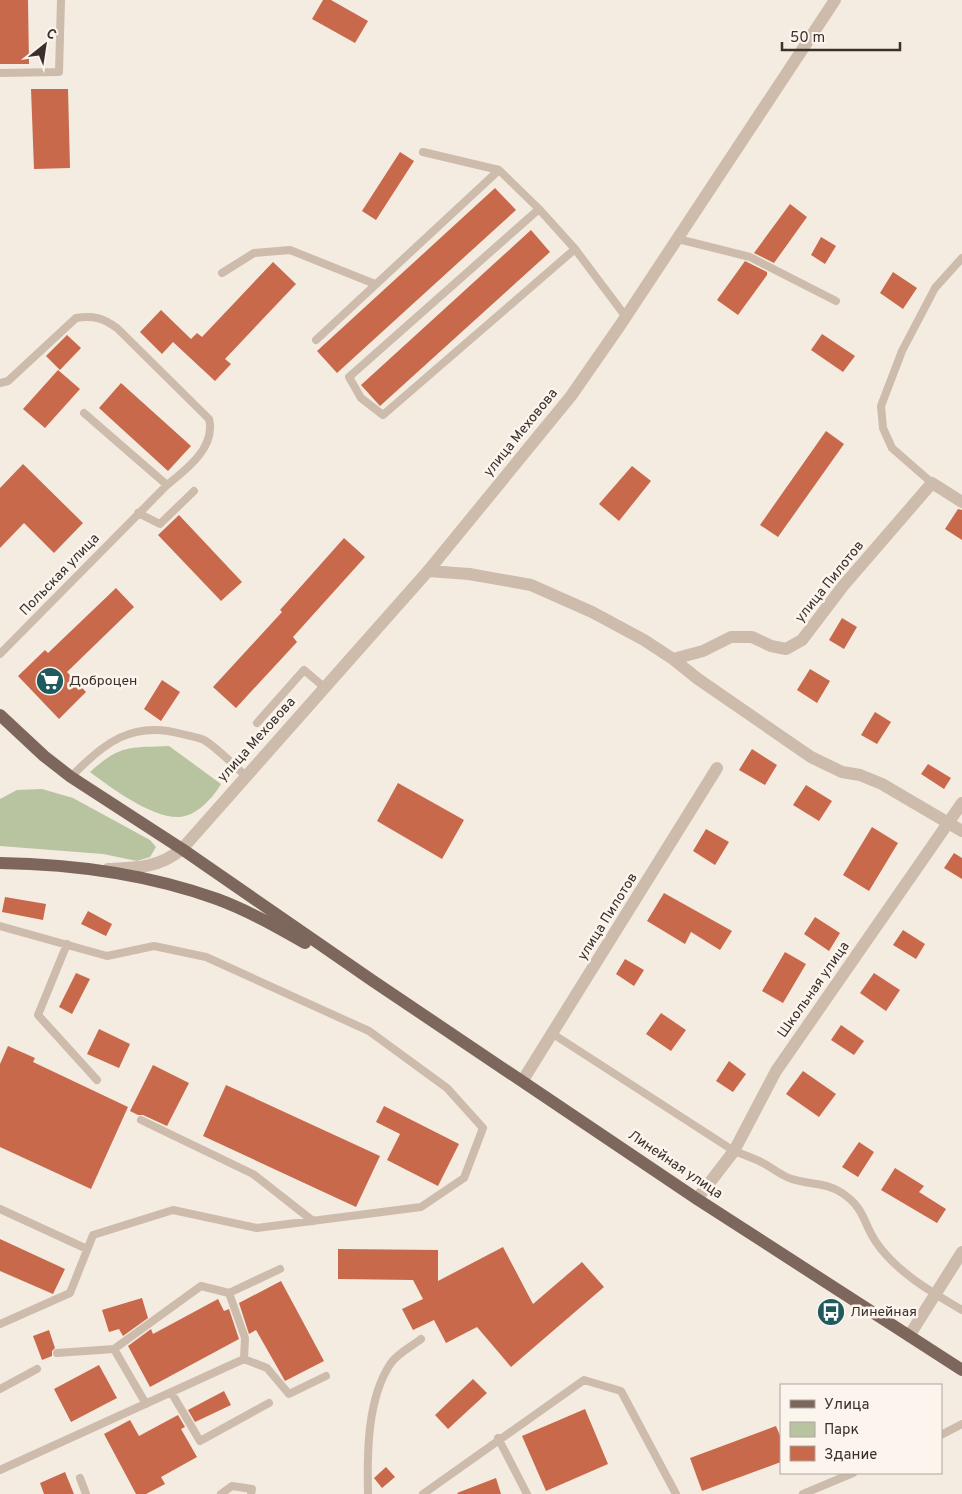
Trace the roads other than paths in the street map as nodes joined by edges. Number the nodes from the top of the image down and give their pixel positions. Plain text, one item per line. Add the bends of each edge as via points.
1 (60, 0) edge
2 (835, 0) edge
3 (0, 73) edge
4 (423, 152) dead end
5 (499, 170) junction
6 (539, 208) junction
7 (678, 239) junction
8 (574, 249) junction
9 (962, 258) edge
10 (222, 273) dead end
11 (375, 284) junction
12 (836, 301) dead end
13 (626, 317) junction
14 (316, 340) dead end
15 (0, 383) edge
16 (84, 412) dead end
17 (932, 483) junction
18 (167, 485) junction
19 (194, 491) dead end
20 (962, 502) edge
21 (138, 513) junction
22 (428, 571) junction
23 (0, 654) edge
24 (673, 659) junction
25 (324, 687) junction
26 (0, 714) edge
27 (257, 723) dead end
28 (717, 768) dead end
29 (246, 776) junction
30 (71, 777) junction
31 (962, 803) edge
32 (949, 823) junction
33 (962, 831) edge
34 (182, 849) junction
35 (0, 863) edge
36 (90, 869) junction
37 (0, 926) edge
38 (67, 944) junction
39 (372, 981) junction
40 (553, 1034) junction
41 (97, 1080) dead end
42 (523, 1080) junction
43 (141, 1120) dead end
44 (734, 1151) junction
45 (697, 1199) junction
46 (0, 1209) edge
47 (313, 1221) junction
48 (87, 1249) junction
49 (962, 1252) edge
50 (280, 1269) dead end
51 (229, 1293) junction
52 (935, 1294) junction
53 (962, 1310) edge
54 (0, 1324) edge
55 (909, 1336) junction
56 (421, 1339) dead end
57 (114, 1349) junction
58 (57, 1353) dead end
59 (244, 1359) junction
60 (37, 1369) dead end
61 (962, 1370) edge
62 (326, 1376) dead end
63 (0, 1389) edge
64 (171, 1392) junction
65 (269, 1403) dead end
66 (146, 1404) junction
67 (962, 1424) edge
68 (942, 1434) edge
69 (498, 1438) junction
70 (0, 1470) edge
71 (851, 1474) edge
72 (80, 1478) dead end
73 (86, 1494) edge
74 (221, 1494) edge
75 (252, 1494) edge
76 (368, 1494) edge
77 (422, 1494) edge
78 (527, 1494) edge
79 (676, 1494) edge
80 (803, 1494) edge

1 - 3 lane via 59,72
2 - 7 street, улица Меховова
4 - 5 lane
5 - 6 lane
5 - 11 lane
6 - 8 lane
6 - 8 lane via 349,377 361,398 383,415
7 - 12 lane via 750,257
7 - 13 street, улица Меховова
8 - 13 lane
9 - 17 lane via 935,288 902,351 881,406 883,428 892,448
10 - 11 lane via 254,252 290,250
11 - 14 lane
13 - 22 street, улица Меховова via 571,396
15 - 18 lane, Польская улица via 8,381 76,318 103,319 117,328 209,419 210,434 200,454
16 - 18 lane
17 - 20 street
17 - 24 street, улица Пилотов via 843,586 802,640 786,649 752,637 731,637 702,651
18 - 21 lane, Польская улица
19 - 21 lane via 160,524
21 - 23 lane, Польская улица
22 - 24 street via 469,574 531,585 592,612
22 - 25 street, улица Меховова
24 - 32 street via 698,680 811,757 842,772 882,784
25 - 27 lane via 304,670
25 - 29 street, улица Меховова
26 - 30 main road
28 - 40 street, улица Пилотов
29 - 30 lane via 204,740 172,731 137,730 112,740 90,756
29 - 34 street, улица Меховова
30 - 34 main road
31 - 32 street, Школьная улица
32 - 33 street
32 - 44 street, Школьная улица via 776,1071
34 - 36 street, улица Меховова via 156,865
34 - 39 main road
35 - 36 main road
36 - 39 main road via 159,881 218,900 273,925
37 - 38 lane
38 - 41 lane via 38,1015
38 - 47 lane via 107,956 154,946 215,962 369,1031 447,1088 483,1128 464,1178 422,1207
39 - 42 main road, Линейная улица
40 - 42 street, улица Пилотов
40 - 44 lane
42 - 45 main road, Линейная улица
43 - 47 lane via 253,1174
44 - 45 street, Школьная улица
44 - 52 lane via 760,1161 786,1178 825,1185 842,1193 865,1217 875,1242 890,1260
45 - 55 main road, Линейная улица
46 - 48 lane
47 - 48 lane via 257,1228 173,1210 93,1235
48 - 54 lane via 70,1294
49 - 52 street
50 - 51 lane
51 - 57 lane via 201,1286
51 - 59 lane via 246,1338
52 - 53 lane
52 - 55 street
55 - 61 main road, Линейная улица
56 - 76 lane via 391,1362 376,1393 367,1452
57 - 58 lane
57 - 66 lane
59 - 62 lane via 267,1368 288,1394
59 - 64 lane
60 - 63 lane
64 - 65 lane via 200,1442
64 - 66 lane
66 - 70 lane
67 - 68 lane
69 - 77 lane
69 - 78 lane
69 - 79 lane via 584,1380 621,1391
71 - 80 lane
72 - 73 lane
74 - 75 lane via 232,1486 252,1489

